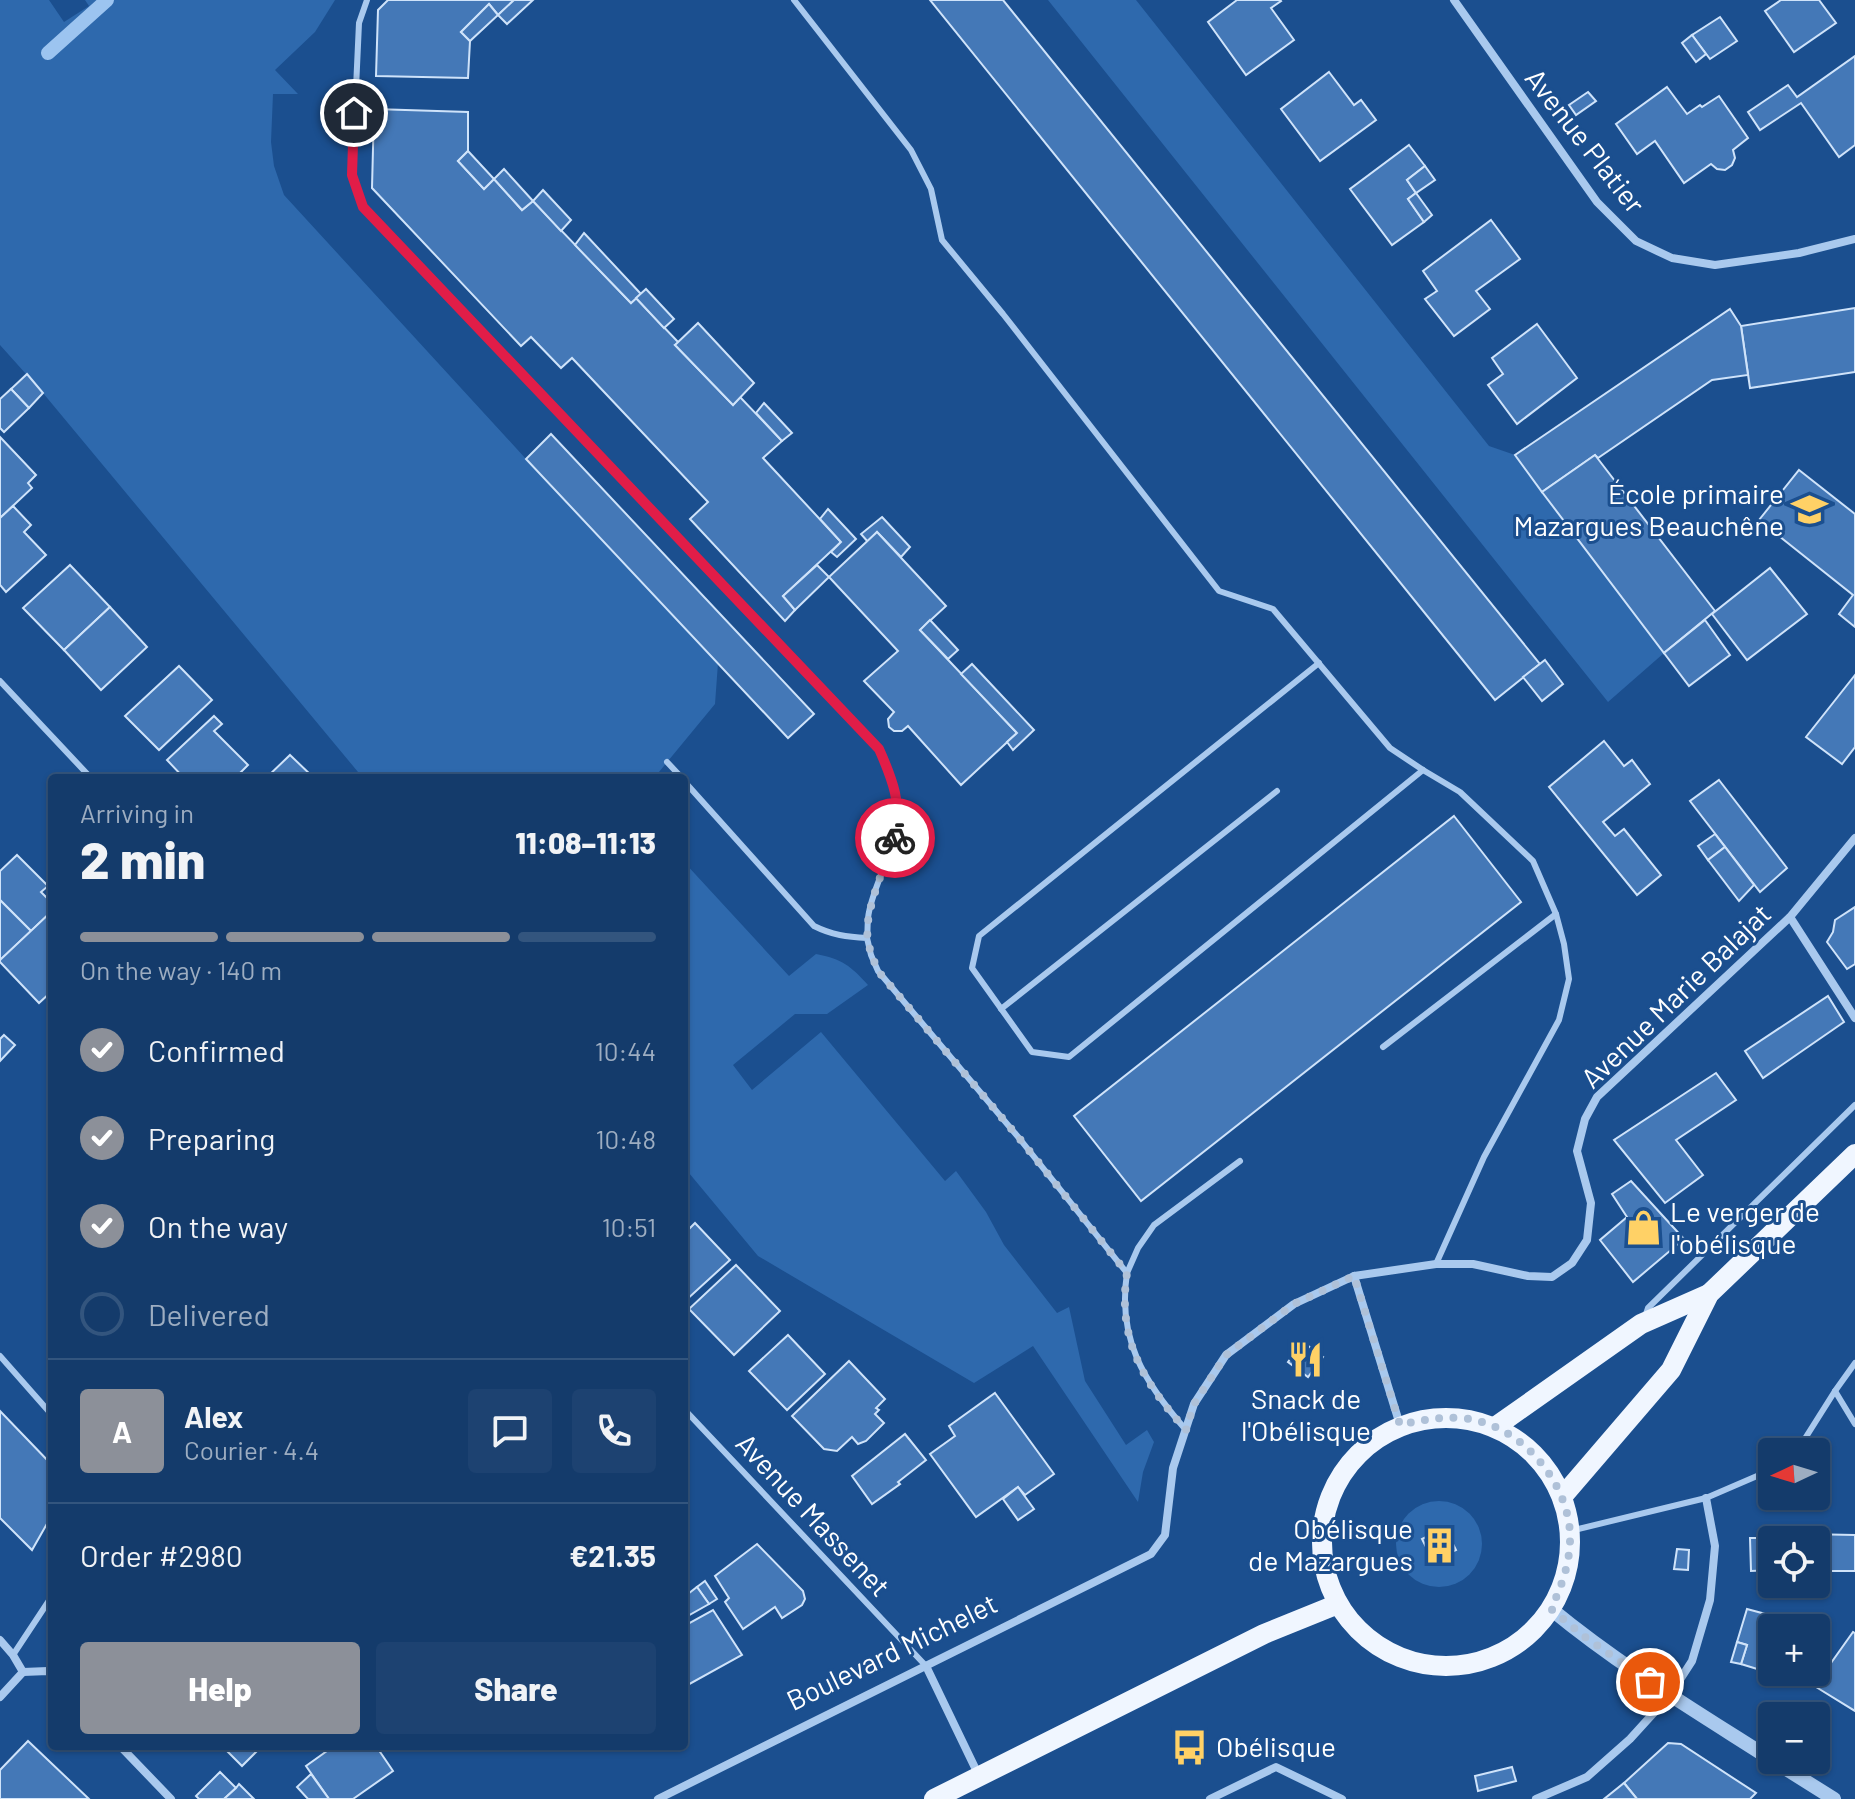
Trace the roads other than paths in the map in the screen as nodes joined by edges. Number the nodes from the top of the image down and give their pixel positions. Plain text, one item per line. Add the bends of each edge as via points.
1 (367, 0) edge
2 (794, 0) edge
3 (1454, 0) edge
4 (1855, 239) edge
5 (1319, 663) junction
6 (0, 681) edge
7 (667, 762) dead end
8 (1423, 770) junction
9 (87, 774) edge
10 (678, 774) edge
11 (688, 785) edge
12 (1277, 791) dead end
13 (1855, 838) edge
14 (1556, 914) junction
15 (1790, 917) junction
16 (867, 938) junction
17 (1001, 1009) junction
18 (1855, 1018) edge
19 (1383, 1047) dead end
20 (1855, 1105) edge
21 (1854, 1156) edge
22 (1240, 1161) dead end
23 (1436, 1264) junction
24 (1127, 1273) junction
25 (1354, 1276) junction
26 (1709, 1294) junction
27 (1641, 1324) junction
28 (0, 1356) edge
29 (1855, 1363) edge
30 (1835, 1391) junction
31 (48, 1410) edge
32 (688, 1413) edge
33 (1855, 1424) edge
34 (1400, 1425) junction
35 (1495, 1427) junction
36 (1186, 1430) junction
37 (1805, 1438) edge
38 (1758, 1476) edge
39 (1562, 1497) junction
40 (1706, 1498) junction
41 (1570, 1531) junction
42 (1151, 1554) joint
43 (48, 1602) edge
44 (1338, 1604) junction
45 (1551, 1609) junction
46 (0, 1640) edge
47 (13, 1655) junction
48 (926, 1666) junction
49 (48, 1671) edge
50 (23, 1672) junction
51 (1670, 1695) junction
52 (0, 1697) edge
53 (124, 1750) edge
54 (1758, 1751) edge
55 (1794, 1774) edge
56 (979, 1776) junction
57 (171, 1799) edge
58 (658, 1799) edge
59 (934, 1799) edge
60 (1210, 1799) edge
61 (1342, 1799) edge
62 (1536, 1799) edge
63 (1834, 1799) edge

1 - 16 lane via 359,23 352,175 363,207 879,749 897,795 898,814 869,912
2 - 5 lane via 911,150 931,189 942,240 1219,591 1273,609
3 - 4 street, Avenue Platier via 1597,202 1636,241 1672,258 1715,265
5 - 8 lane via 1390,748
5 - 17 lane via 979,936 972,968
6 - 9 lane
7 - 10 lane
8 - 14 lane via 1460,792 1533,861
8 - 17 lane via 1069,1057 1032,1052
11 - 16 lane via 814,926 830,934
12 - 17 lane
13 - 15 street, Avenue Marie Balajat
14 - 19 lane
14 - 23 lane via 1569,979 1559,1020 1484,1157
15 - 18 street
15 - 23 street, Avenue Marie Balajat via 1597,1097 1577,1151 1591,1203 1587,1240 1572,1263 1552,1277 1473,1264
16 - 24 lane via 878,971
20 - 27 lane via 1648,1308
21 - 26 main road
22 - 24 lane via 1154,1225
23 - 25 street, Avenue Marie Balajat
24 - 36 lane via 1124,1319 1130,1341 1155,1392
25 - 34 street
25 - 36 street, Avenue Marie Balajat via 1294,1304 1226,1355 1194,1404
26 - 27 main road
26 - 39 main road via 1671,1370
27 - 35 main road
28 - 31 lane
29 - 30 lane
30 - 33 lane
30 - 37 lane
32 - 48 lane, Avenue Massenet
34 - 35 main road via 1464,1418
34 - 44 main road via 1364,1448 1337,1481 1323,1521 1323,1564
35 - 39 main road via 1523,1444 1546,1468
36 - 42 street, Avenue Marie Balajat via 1173,1468 1165,1535
38 - 40 lane
39 - 41 main road
40 - 41 lane
40 - 51 street via 1715,1546 1710,1600 1692,1661
41 - 45 main road via 1563,1585
42 - 48 street, Boulevard Michelet
43 - 47 lane
44 - 45 main road via 1382,1649 1443,1667 1475,1664 1504,1652 1530,1634
44 - 56 main road via 1264,1634
45 - 51 street
46 - 47 street
47 - 50 street
48 - 56 street, Avenue Massenet
48 - 58 street, Boulevard Michelet
49 - 50 street
50 - 52 street
51 - 54 street
51 - 62 street via 1587,1777
53 - 57 street
55 - 63 street
56 - 59 main road
60 - 61 street via 1276,1767

